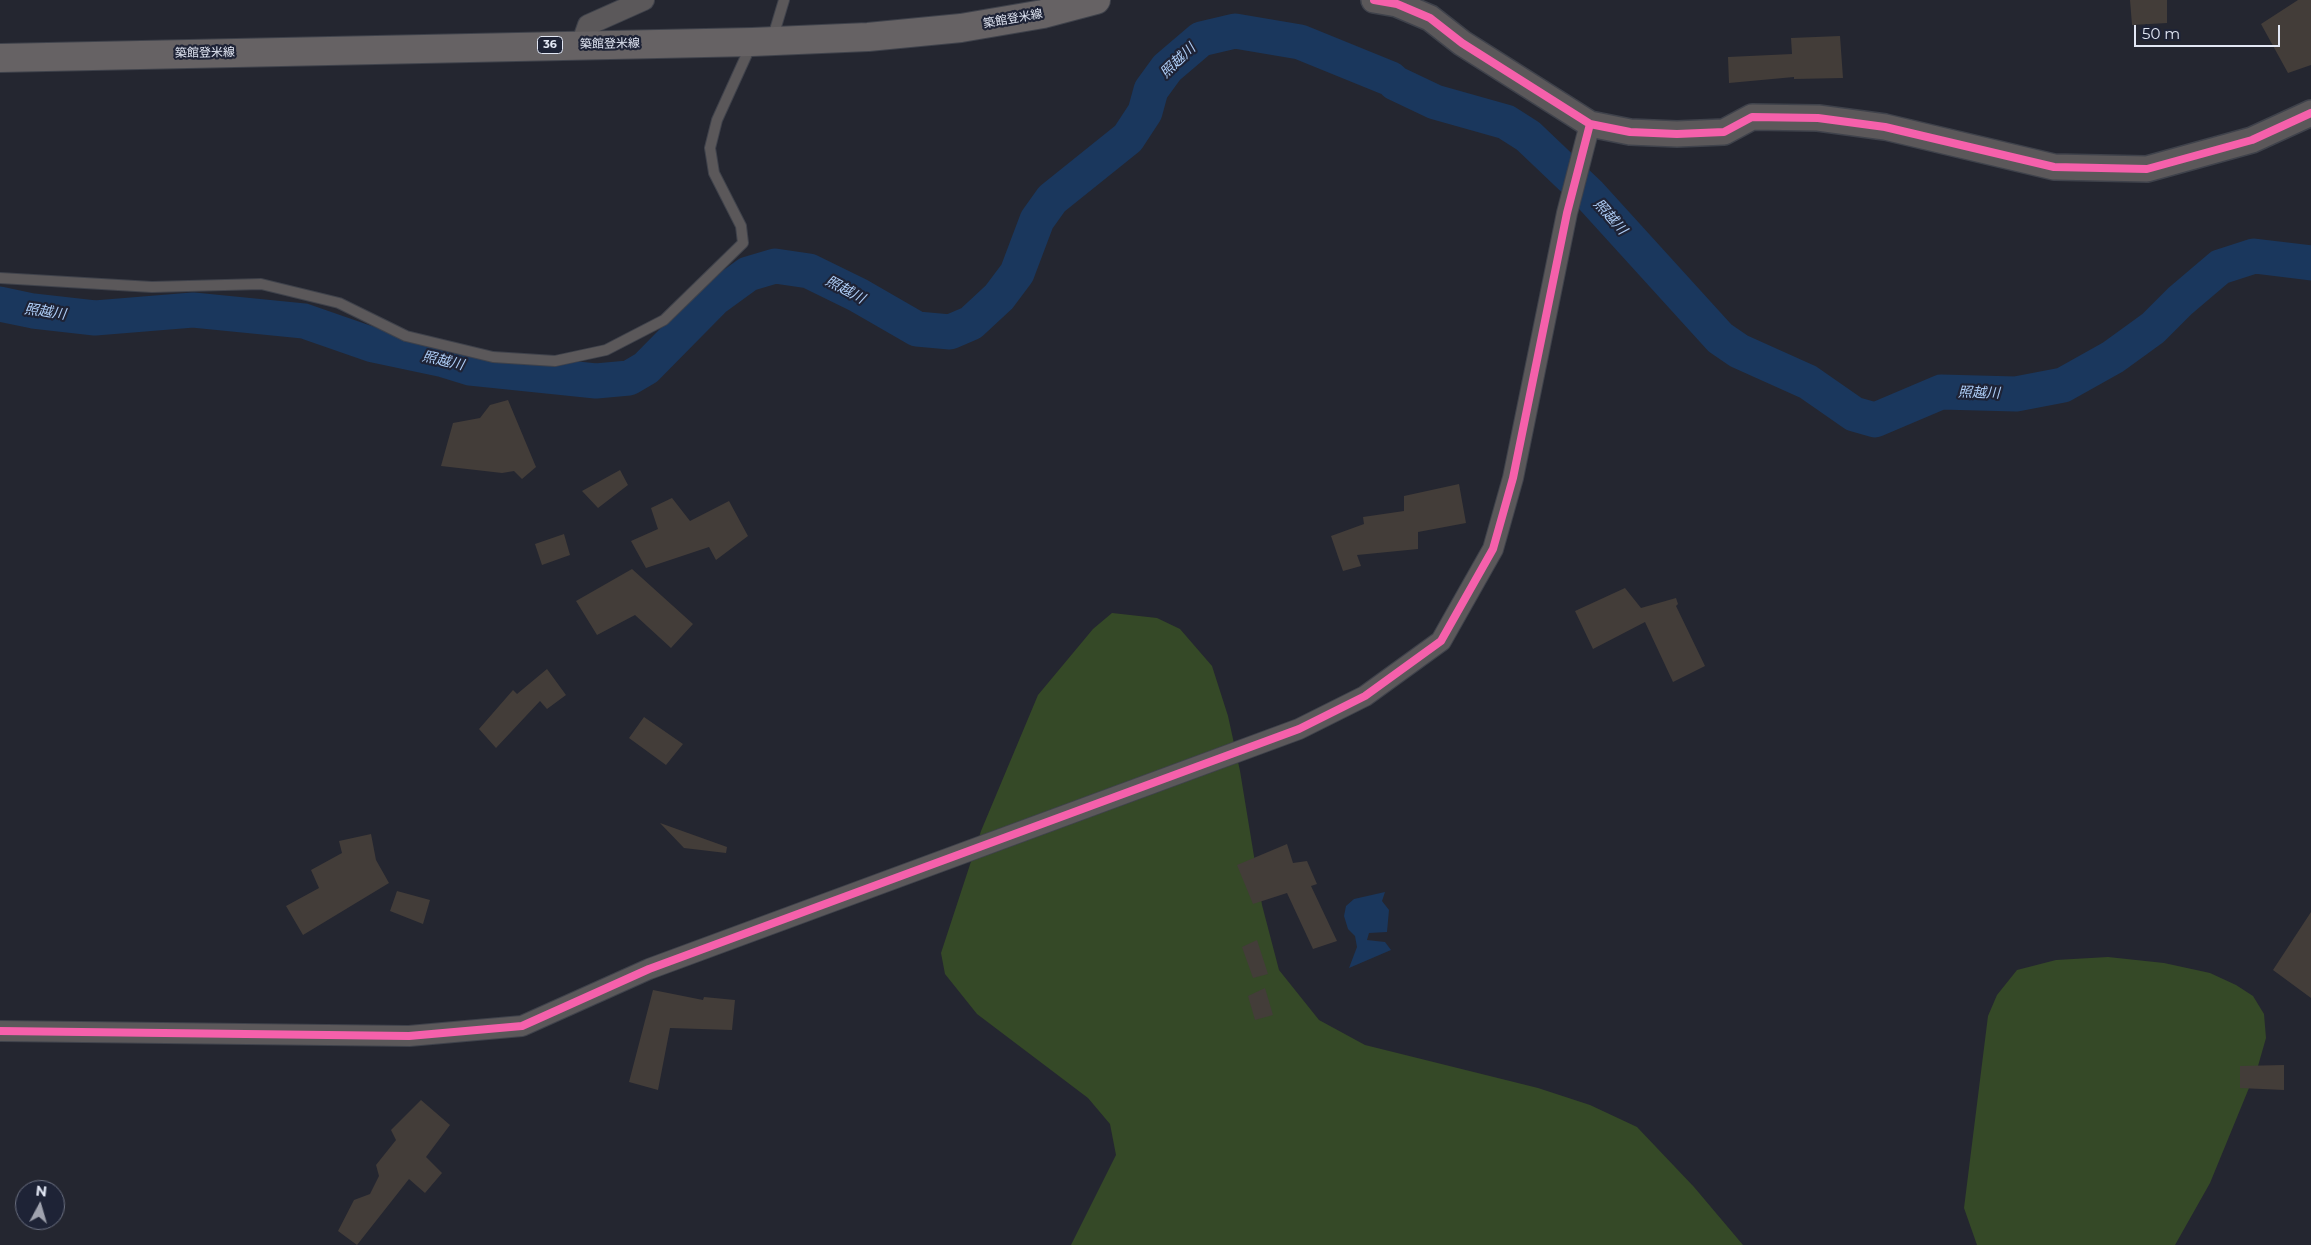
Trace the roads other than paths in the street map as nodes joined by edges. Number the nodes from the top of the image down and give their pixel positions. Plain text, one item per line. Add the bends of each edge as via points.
1 (644, 0) edge
2 (784, 0) edge
3 (1096, 0) edge
4 (1374, 0) edge
5 (762, 42) junction
6 (582, 45) junction
7 (0, 58) edge
8 (2311, 114) edge
9 (1590, 124) junction
10 (0, 278) edge
11 (0, 1031) edge

1 - 6 street via 588,25
2 - 5 lane
3 - 5 main road, 築館登米線 / 36 via 1043,14 960,28
4 - 9 street via 1397,4 1430,18
5 - 6 main road, 築館登米線 / 36
5 - 10 lane via 717,120 710,148 714,173 741,226 743,243 664,320 606,350 555,361 493,357 406,336 339,303 261,284 152,287
6 - 7 main road, 築館登米線 / 36
8 - 9 street via 2252,140 2147,169 2054,167 1885,128 1818,118 1752,117 1724,132 1677,134 1630,132
9 - 11 street via 1567,213 1513,478 1493,549 1441,641 1365,696 1299,729 649,969 522,1026 409,1036

